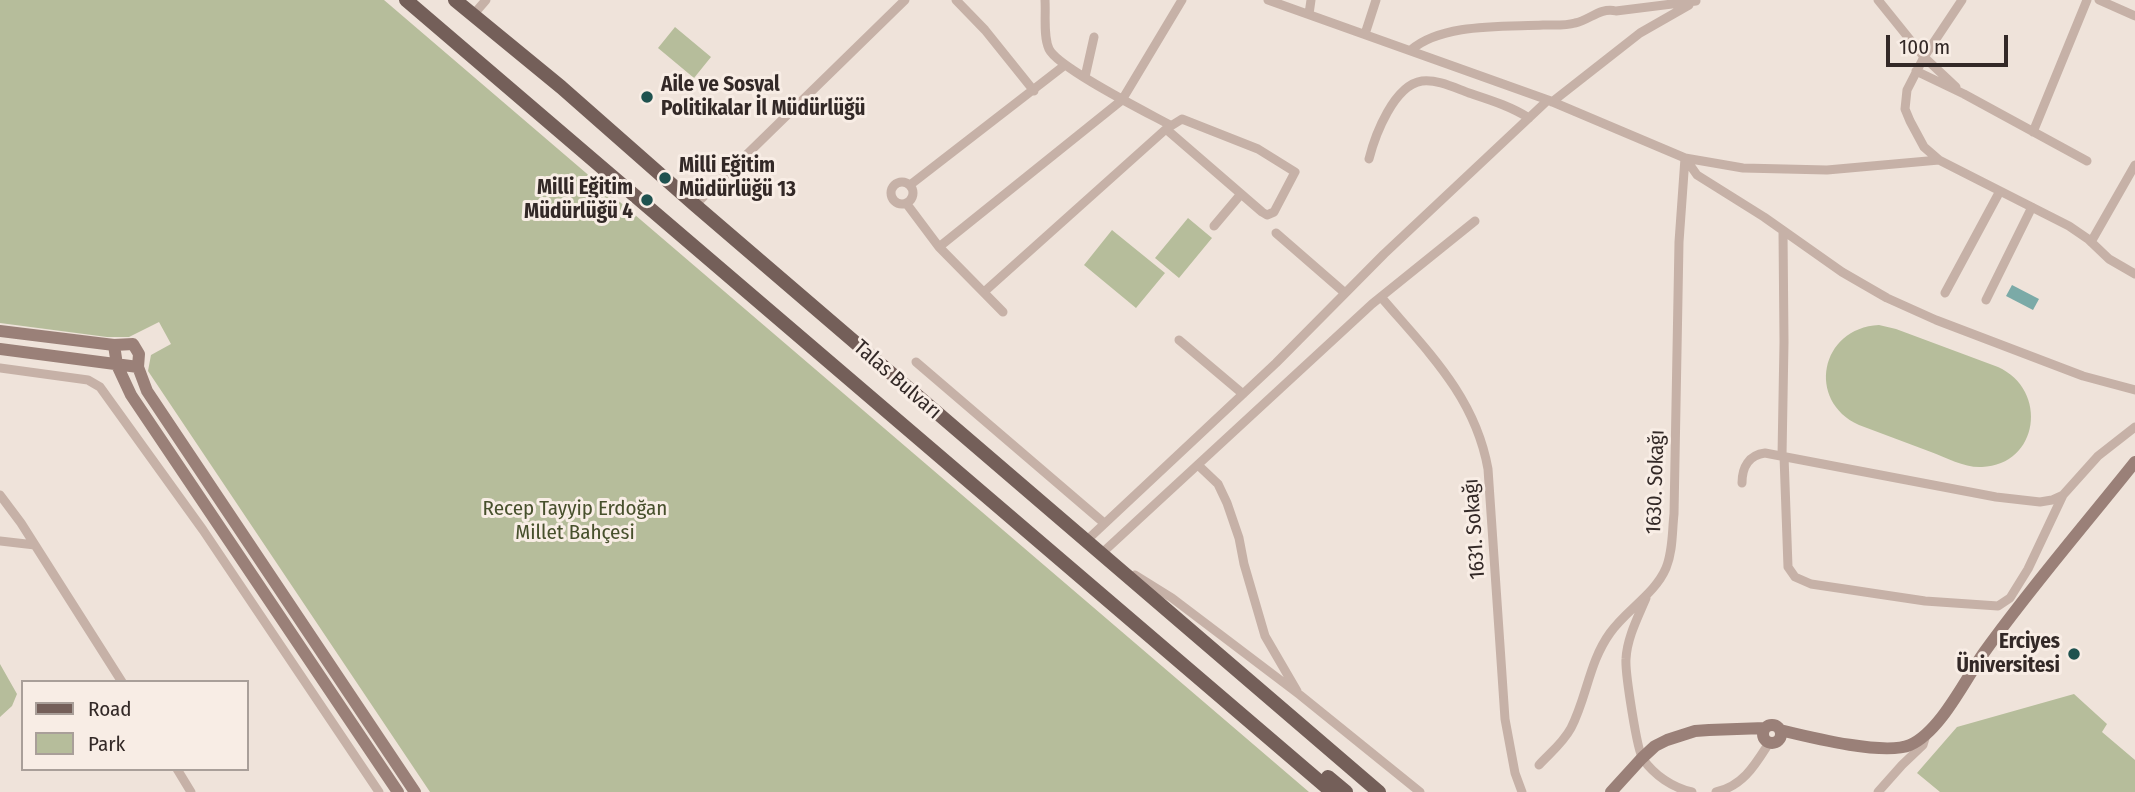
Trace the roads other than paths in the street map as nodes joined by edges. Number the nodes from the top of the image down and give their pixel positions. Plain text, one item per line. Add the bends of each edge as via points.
1 (406, 0) edge
2 (420, 0) edge
3 (455, 0) edge
4 (486, 0) edge
5 (905, 0) edge
6 (956, 0) edge
7 (1045, 0) edge
8 (1182, 0) edge
9 (1268, 0) edge
10 (1311, 0) edge
11 (1376, 0) edge
12 (1878, 0) edge
13 (1962, 0) edge
14 (2087, 0) edge
15 (2099, 0) edge
16 (1698, 1) edge
17 (1308, 14) junction
18 (473, 15) junction
19 (2135, 16) edge
20 (1365, 34) junction
21 (1094, 37) dead end
22 (1411, 50) junction
23 (1924, 57) junction
24 (1065, 65) junction
25 (1916, 71) junction
26 (1085, 77) junction
27 (1034, 90) junction
28 (1964, 94) junction
29 (1122, 100) junction
30 (1550, 101) junction
31 (1529, 118) junction
32 (1168, 127) junction
33 (2034, 132) junction
34 (1685, 158) junction
35 (1369, 159) dead end
36 (1939, 160) junction
37 (2087, 160) dead end
38 (2135, 165) edge
39 (910, 186) junction
40 (2000, 191) junction
41 (1241, 194) junction
42 (906, 203) junction
43 (695, 205) junction
44 (2032, 207) junction
45 (1475, 221) dead end
46 (1214, 226) dead end
47 (1783, 231) junction
48 (1276, 233) dead end
49 (2091, 242) junction
50 (939, 247) junction
51 (2135, 274) edge
52 (984, 292) junction
53 (1345, 293) junction
54 (1945, 293) dead end
55 (1381, 297) junction
56 (1986, 300) dead end
57 (1003, 312) dead end
58 (0, 331) edge
59 (1179, 340) dead end
60 (114, 345) junction
61 (0, 349) edge
62 (916, 362) dead end
63 (117, 365) junction
64 (138, 367) junction
65 (0, 368) edge
66 (2135, 390) edge
67 (1243, 394) junction
68 (2135, 427) edge
69 (1783, 456) junction
70 (2135, 462) edge
71 (1198, 465) junction
72 (1742, 483) dead end
73 (2063, 495) junction
74 (1, 497) edge
75 (1104, 523) junction
76 (0, 541) edge
77 (1086, 541) junction
78 (34, 545) junction
79 (1101, 554) junction
80 (1648, 593) junction
81 (121, 680) edge
82 (1300, 695) junction
83 (1927, 733) junction
84 (1771, 736) junction
85 (1642, 758) junction
86 (1539, 765) dead end
87 (178, 771) edge
88 (191, 792) edge
89 (379, 792) edge
90 (398, 792) edge
91 (415, 792) edge
92 (1332, 792) edge
93 (1346, 792) edge
94 (1379, 792) edge
95 (1420, 792) edge
96 (1523, 792) edge
97 (1611, 792) edge
98 (1692, 792) edge
99 (1716, 792) edge
100 (1878, 792) edge

1 - 92 main road
2 - 93 main road, Talas Bulvarı
3 - 18 main road, Talas Bulvarı
4 - 18 street
5 - 43 street
6 - 27 street
7 - 24 street via 1048,47
8 - 29 street
9 - 17 street
10 - 17 street
11 - 20 street
12 - 23 street
13 - 23 street
14 - 33 street
15 - 19 street
16 - 22 street via 1606,10 1575,24 1484,27 1441,34
16 - 30 street via 1633,38
17 - 20 street
18 - 43 main road, Talas Bulvarı
20 - 22 street
21 - 26 street
22 - 30 street
23 - 25 street
23 - 28 street
24 - 26 street
24 - 27 street
25 - 28 street
25 - 36 street via 1905,96 1907,115 1920,141
26 - 29 street
27 - 39 street
28 - 33 street
29 - 32 street
29 - 50 street
30 - 31 street
30 - 34 street
31 - 35 street via 1510,106 1433,81 1417,82 1387,113
31 - 53 street
32 - 41 street
32 - 41 street via 1182,119 1258,149 1295,172 1270,214
32 - 52 street
33 - 37 street
34 - 36 street via 1743,168 1827,170
34 - 47 street via 1697,175
34 - 80 street, 1630. Sokağı via 1671,550 1664,573
36 - 40 street
38 - 49 street
39 - 42 street via 913,195
39 - 42 street via 900,181 891,188 895,202
40 - 44 street
40 - 54 street
41 - 46 street
42 - 50 street
43 - 77 main road, Talas Bulvarı
44 - 49 street
44 - 56 street
45 - 55 street
47 - 66 street via 1842,272 1911,309 2083,376
47 - 69 street
48 - 53 street
49 - 51 street
50 - 52 street
52 - 57 street
53 - 67 street
55 - 71 street
55 - 96 street, 1631. Sokağı via 1451,379 1481,439 1488,469 1505,719
58 - 60 street
59 - 67 street
60 - 63 street
60 - 64 street via 133,344 139,354
61 - 63 street
62 - 75 street
63 - 64 street
63 - 90 street via 131,395
64 - 91 street via 147,391
65 - 89 street via 88,380 100,387 203,530
67 - 75 street
68 - 73 street via 2098,456
69 - 72 street via 1754,455 1744,469
69 - 73 street via 1996,497 2040,502
69 - 73 street via 1787,567 1791,573 1811,584 1925,601 1994,607 2006,601 2035,556
70 - 83 street via 1982,655
71 - 79 street
71 - 82 street via 1218,484 1227,503 1265,636
74 - 78 street
75 - 77 street
76 - 78 street
77 - 79 main road, Talas Bulvarı
78 - 81 street
79 - 82 street via 1172,598
79 - 94 main road, Talas Bulvarı
80 - 85 street via 1626,659
80 - 86 street, 1630. Sokağı via 1605,641 1572,727
82 - 95 street
83 - 84 street via 1896,748
83 - 100 street via 1923,745
84 - 85 street via 1709,730 1681,735 1655,746
84 - 99 street via 1746,776
85 - 97 street
85 - 98 street via 1665,780
87 - 88 street

